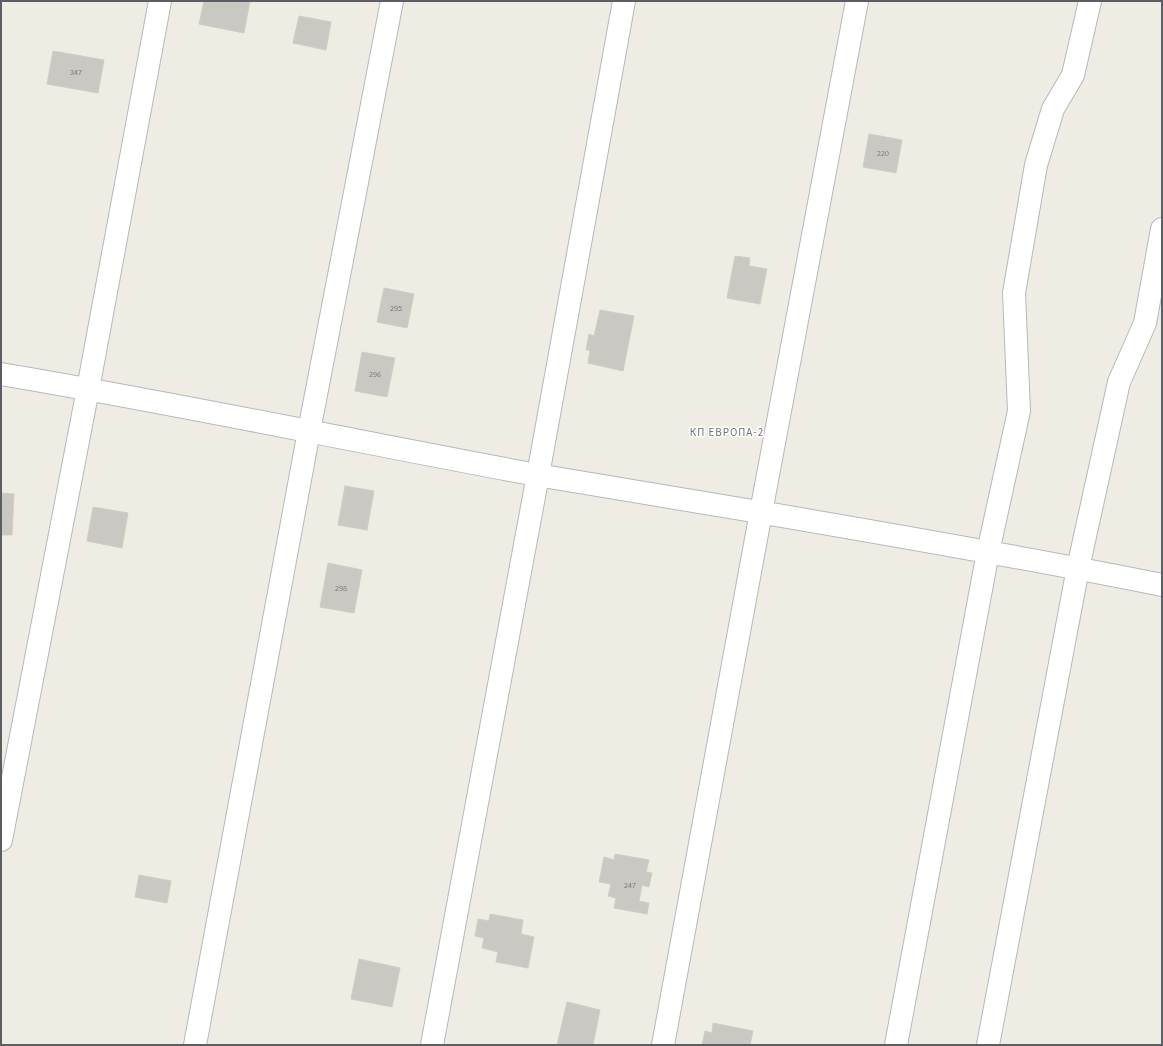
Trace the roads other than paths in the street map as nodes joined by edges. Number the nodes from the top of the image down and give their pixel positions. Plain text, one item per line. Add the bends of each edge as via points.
1 (160, 1) edge
2 (392, 1) edge
3 (624, 1) edge
4 (857, 1) edge
5 (1090, 1) edge
6 (1162, 229) edge
7 (1, 374) edge
8 (88, 389) junction
9 (309, 431) junction
10 (538, 475) junction
11 (761, 512) junction
12 (988, 552) junction
13 (1078, 568) junction
14 (1162, 585) edge
15 (1, 840) edge
16 (195, 1045) edge
17 (432, 1045) edge
18 (663, 1045) edge
19 (896, 1045) edge
20 (988, 1045) edge

1 - 8 street
2 - 9 street
3 - 10 street
4 - 11 street
5 - 12 street via 1073,75 1053,109 1036,165 1014,293 1019,411
6 - 13 street via 1145,324 1119,382
7 - 8 street
8 - 9 street
8 - 15 street
9 - 10 street
9 - 16 street
10 - 11 street
10 - 17 street
11 - 12 street
11 - 18 street
12 - 13 street
12 - 19 street
13 - 14 street
13 - 20 street

